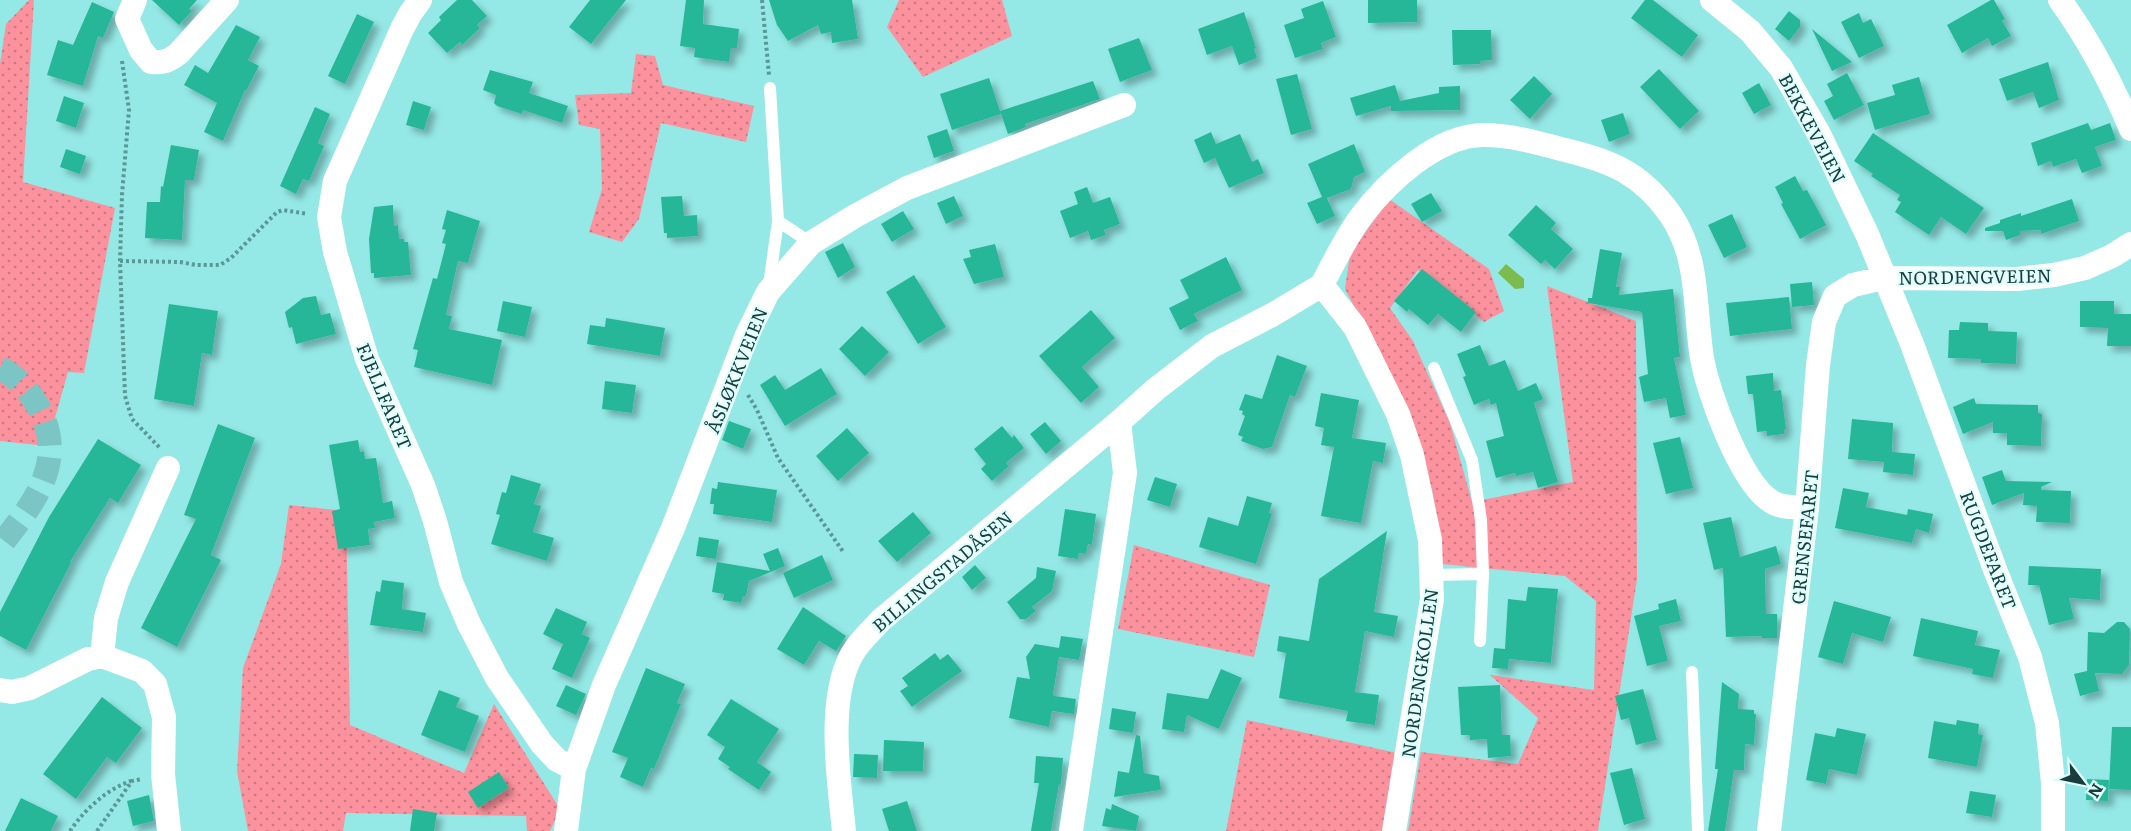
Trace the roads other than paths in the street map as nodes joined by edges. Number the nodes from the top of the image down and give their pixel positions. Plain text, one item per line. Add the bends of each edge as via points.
1 (135, 0) edge
2 (227, 0) edge
3 (420, 0) edge
4 (1712, 0) edge
5 (2060, 0) edge
6 (770, 88) road end
7 (1124, 105) dead end
8 (2131, 129) edge
9 (778, 221) junction
10 (811, 243) junction
11 (2131, 244) edge
12 (1883, 278) junction
13 (1322, 285) junction
14 (768, 292) junction
15 (1434, 368) dead end
16 (1119, 422) junction
17 (168, 468) road end
18 (1808, 508) junction
19 (1483, 574) junction
20 (1431, 575) junction
21 (1480, 641) dead end
22 (102, 656) junction
23 (1692, 672) dead end
24 (0, 690) edge
25 (574, 769) junction
26 (169, 831) edge
27 (566, 831) edge
28 (844, 831) edge
29 (1071, 831) edge
30 (1394, 831) edge
31 (1698, 831) edge
32 (1769, 831) edge
33 (2053, 831) edge

1 - 2 street via 127,19 141,50 151,62 163,63 193,40
3 - 25 street, FJELLFARET via 402,29 335,181 329,217 335,252 367,359 423,485 451,582 468,624 497,678 542,744 557,760
4 - 12 street, BEKKEVEIEN via 1750,31 1781,68 1819,134 1867,234
5 - 8 street via 2115,92
6 - 9 lane
7 - 10 street, ÅSLØKKVEIEN via 907,188
9 - 10 lane
9 - 14 lane
10 - 14 street, ÅSLØKKVEIEN
11 - 12 street, NORDENGVEIEN via 2085,268 2055,275 2017,279
12 - 18 street, GRENSEFARET via 1853,285 1835,296 1824,322
12 - 33 street, RUGDEFARET via 1912,344 2030,657 2047,723
13 - 16 street, BILLINGSTADÅSEN via 1212,346
13 - 18 street via 1361,217 1397,177 1431,151 1456,140 1483,135 1530,141 1608,161 1644,183 1670,214 1689,250 1702,358 1729,440 1750,480 1772,502
13 - 20 street, NORDENGKOLLEN via 1355,327 1398,414 1421,492 1430,540
14 - 25 street, ÅSLØKKVEIEN via 747,334
15 - 19 lane via 1472,460
16 - 28 street, BILLINGSTADÅSEN via 881,620 855,648 842,678 836,747
16 - 29 street via 1125,473
17 - 22 street via 117,582 106,618
18 - 32 street, GRENSEFARET
19 - 20 lane
19 - 21 lane
20 - 30 street, NORDENGKOLLEN via 1425,652
22 - 24 street via 30,688
22 - 26 street via 142,671 154,684 164,717 163,774
23 - 31 lane
25 - 27 street, ÅSLØKKVEIEN

